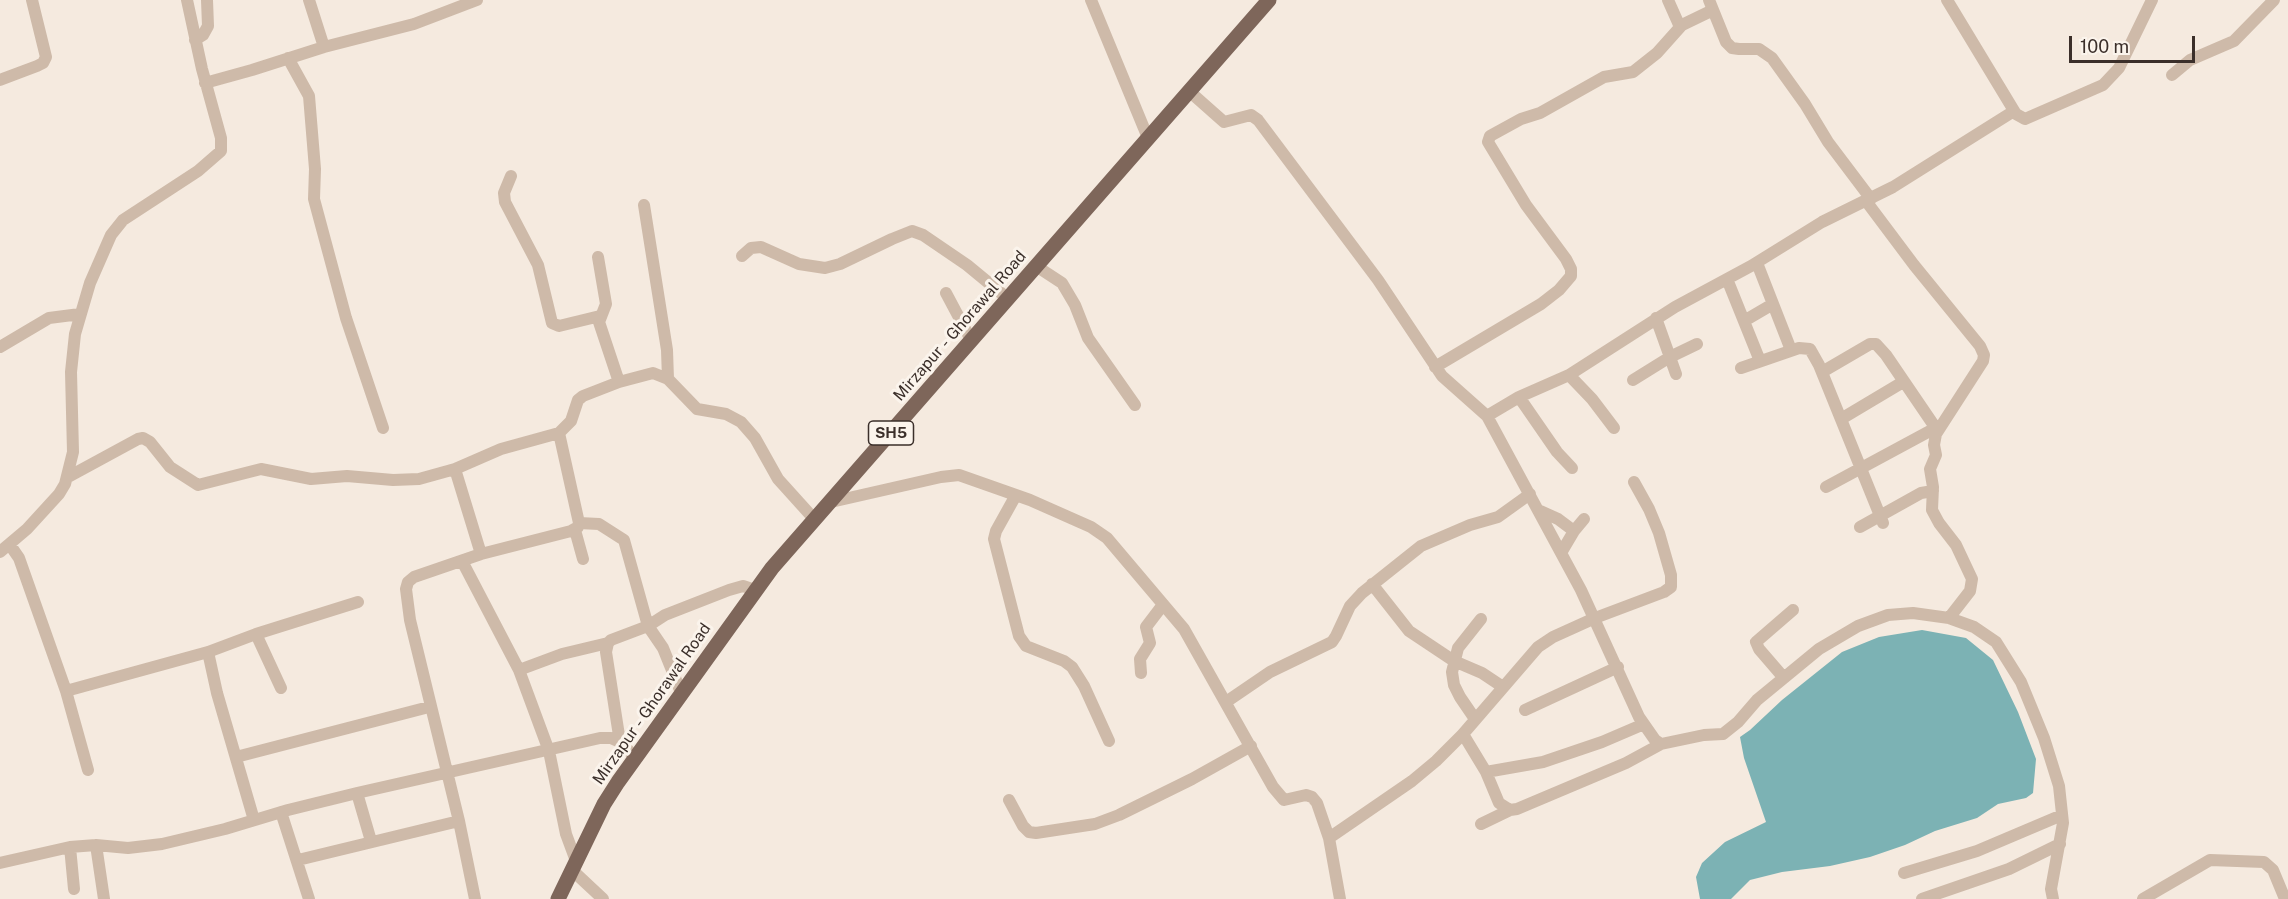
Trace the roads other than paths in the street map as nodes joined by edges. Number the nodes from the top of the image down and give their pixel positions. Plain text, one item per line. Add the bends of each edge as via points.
1 (32, 0) edge
2 (187, 0) edge
3 (207, 0) edge
4 (309, 0) edge
5 (477, 0) edge
6 (1091, 0) edge
7 (1269, 0) edge
8 (1668, 0) edge
9 (1947, 0) edge
10 (2152, 0) edge
11 (2274, 0) edge
12 (1711, 5) edge
13 (1680, 27) junction
14 (195, 40) junction
15 (324, 47) junction
16 (288, 58) junction
17 (2172, 75) dead end
18 (0, 80) edge
19 (205, 82) junction
20 (1190, 91) junction
21 (2014, 111) junction
22 (1148, 138) junction
23 (511, 176) dead end
24 (1868, 200) junction
25 (644, 205) dead end
26 (597, 256) dead end
27 (742, 256) dead end
28 (1757, 263) junction
29 (1036, 266) junction
30 (1727, 279) junction
31 (946, 293) dead end
32 (1007, 298) junction
33 (1773, 304) junction
34 (80, 314) junction
35 (600, 316) junction
36 (1656, 318) junction
37 (1744, 321) junction
38 (971, 340) junction
39 (1697, 344) dead end
40 (0, 347) edge
41 (1791, 350) junction
42 (1670, 357) junction
43 (1760, 361) junction
44 (1435, 367) junction
45 (1742, 368) dead end
46 (1822, 372) junction
47 (1676, 374) dead end
48 (1569, 375) junction
49 (669, 378) junction
50 (1633, 380) dead end
51 (619, 382) junction
52 (1903, 382) junction
53 (1519, 397) junction
54 (1135, 405) dead end
55 (1487, 416) junction
56 (1841, 419) junction
57 (1938, 426) junction
58 (383, 428) dead end
59 (1614, 428) dead end
60 (559, 433) junction
61 (1861, 467) junction
62 (1572, 468) dead end
63 (455, 469) junction
64 (68, 477) junction
65 (1634, 482) dead end
66 (1826, 487) dead end
67 (1933, 491) junction
68 (1530, 494) junction
69 (1016, 495) junction
70 (831, 502) junction
71 (1538, 510) junction
72 (1584, 519) dead end
73 (1882, 519) junction
74 (815, 520) junction
75 (577, 526) junction
76 (1860, 527) dead end
77 (1574, 531) junction
78 (5, 549) edge
79 (1561, 553) junction
80 (481, 554) junction
81 (583, 558) dead end
82 (462, 561) junction
83 (1372, 585) junction
84 (755, 590) junction
85 (358, 602) dead end
86 (1162, 606) junction
87 (1793, 610) dead end
88 (1595, 618) junction
89 (1949, 618) junction
90 (1481, 619) dead end
91 (648, 626) junction
92 (256, 634) junction
93 (608, 643) junction
94 (208, 652) junction
95 (1454, 661) junction
96 (1618, 668) junction
97 (519, 670) junction
98 (1141, 673) dead end
99 (1784, 678) junction
100 (1503, 687) junction
101 (281, 688) dead end
102 (66, 691) junction
103 (682, 695) junction
104 (1226, 702) junction
105 (429, 707) junction
106 (1525, 710) dead end
107 (1475, 719) junction
108 (1644, 724) junction
109 (1463, 734) junction
110 (1109, 741) dead end
111 (620, 742) junction
112 (1662, 744) junction
113 (1251, 746) junction
114 (549, 751) junction
115 (236, 757) junction
116 (635, 757) junction
117 (88, 770) dead end
118 (1486, 772) junction
119 (447, 773) junction
120 (357, 793) junction
121 (1009, 800) dead end
122 (1510, 810) junction
123 (280, 812) junction
124 (2062, 815) junction
125 (254, 820) junction
126 (459, 821) junction
127 (1482, 824) dead end
128 (1329, 838) junction
129 (371, 841) junction
130 (96, 844) junction
131 (2060, 844) junction
132 (70, 847) junction
133 (298, 860) junction
134 (0, 863) edge
135 (574, 866) junction
136 (1904, 873) dead end
137 (74, 889) dead end
138 (104, 899) edge
139 (309, 899) edge
140 (476, 899) edge
141 (558, 899) edge
142 (603, 899) edge
143 (1340, 899) edge
144 (1922, 899) edge
145 (2053, 899) edge
146 (2143, 899) edge
147 (2285, 899) edge

1 - 18 street via 46,57 37,66
2 - 14 street
3 - 14 street via 208,26
4 - 15 street
5 - 15 street via 414,24
6 - 22 street
7 - 20 main road, Mirzapur - Ghorawal Road / SH5
8 - 13 street
9 - 21 street
10 - 21 street via 2119,68 2103,86 2028,119 2020,118
11 - 17 street via 2235,41 2190,60
12 - 13 street
12 - 24 street via 1729,45 1759,49 1772,58
13 - 44 street via 1633,72 1605,76 1488,138 1526,205 1566,259 1570,276 1541,304
14 - 19 street
15 - 16 street
16 - 19 street
16 - 58 street via 309,96 314,199 346,318
19 - 34 street via 221,151 119,224
20 - 22 main road, Mirzapur - Ghorawal Road / SH5
20 - 44 street via 1224,122 1251,116 1258,120 1378,280
21 - 24 street
22 - 29 main road, Mirzapur - Ghorawal Road / SH5
23 - 35 street via 505,202 538,265 552,323 559,326
24 - 28 street via 1822,222
24 - 57 street via 1984,355
25 - 49 street
26 - 35 street via 606,304
27 - 32 street via 751,248 761,247 799,264 825,268 912,231 967,265
28 - 30 street
28 - 33 street
29 - 32 main road, Mirzapur - Ghorawal Road / SH5
29 - 54 street via 1062,283 1088,338
30 - 36 street
30 - 37 street
31 - 38 street
32 - 38 main road, Mirzapur - Ghorawal Road / SH5
33 - 37 street
33 - 41 street
34 - 40 street via 49,318
34 - 64 street via 72,364 74,444
35 - 51 street
36 - 42 street
36 - 48 street
37 - 43 street
38 - 70 main road, Mirzapur - Ghorawal Road / SH5
39 - 42 street
41 - 43 street
41 - 46 street via 1810,349
42 - 47 street
42 - 50 street
43 - 45 street
44 - 55 street
46 - 52 street via 1874,344
46 - 56 street
48 - 53 street
48 - 59 street
49 - 51 street via 653,373
49 - 74 street via 697,409 726,414 741,422 755,438 778,479
51 - 60 street via 578,399 571,421
52 - 56 street
52 - 57 street
53 - 55 street
53 - 62 street
55 - 68 street
56 - 61 street
57 - 61 street
57 - 67 street via 1934,439 1936,455 1930,469
60 - 63 street via 501,449
60 - 75 street
61 - 66 street
61 - 73 street
63 - 64 street via 419,479 393,480 347,476 310,479 261,469 198,485 170,467 143,438
63 - 80 street
64 - 78 street via 59,494
65 - 88 street via 1659,533 1672,584 1664,592
67 - 73 street
67 - 89 street via 1932,510 1956,545 1972,579 1970,591
68 - 71 street
68 - 83 street via 1498,517 1421,546
69 - 70 street via 959,475
69 - 86 street via 1091,527 1107,538
69 - 110 street via 994,539 1019,636 1026,646 1072,667
70 - 74 main road, Mirzapur - Ghorawal Road / SH5
71 - 77 street
71 - 79 street
72 - 77 street
73 - 76 street
74 - 84 main road, Mirzapur - Ghorawal Road / SH5
75 - 80 street
75 - 81 street
75 - 91 street via 599,524 624,540
77 - 79 street
78 - 102 street via 19,558
79 - 88 street
80 - 82 street
82 - 97 street
82 - 105 street via 414,577 406,588
83 - 95 street via 1409,631
83 - 104 street via 1350,606 1332,642 1270,672
84 - 91 street via 743,586 729,590 665,615
84 - 103 main road, Mirzapur - Ghorawal Road / SH5
85 - 92 street
86 - 98 street via 1146,627 1150,643 1140,659
86 - 104 street via 1184,629
87 - 99 street via 1756,642
88 - 96 street
88 - 100 street via 1538,647
89 - 99 street via 1913,613 1888,615 1844,632
89 - 124 street via 1980,630 2005,653 2044,738 2059,786
90 - 95 street via 1458,648
91 - 93 street
91 - 103 street via 663,648
92 - 94 street
92 - 101 street
93 - 97 street
93 - 111 street via 606,652
94 - 102 street
94 - 115 street
95 - 100 street
95 - 107 street via 1454,685
96 - 106 street
96 - 108 street
97 - 114 street
99 - 112 street via 1723,734
100 - 107 street
102 - 117 street
103 - 116 main road, Mirzapur - Ghorawal Road / SH5
104 - 113 street
105 - 115 street
105 - 119 street
107 - 109 street
108 - 112 street
108 - 118 street via 1543,762
109 - 118 street
109 - 128 street via 1412,781
111 - 114 street via 600,738
111 - 116 street
112 - 122 street via 1626,764
113 - 121 street via 1192,779 1095,824 1029,832
113 - 128 street via 1284,800 1312,797
114 - 119 street
114 - 135 street
115 - 125 street
116 - 135 main road, Mirzapur - Ghorawal Road / SH5 via 604,804
118 - 122 street via 1499,803
119 - 120 street
119 - 126 street
120 - 123 street
120 - 129 street
122 - 127 street
123 - 125 street
123 - 133 street
124 - 131 street
124 - 136 street via 1977,851
125 - 130 street via 162,844 128,848
126 - 129 street
126 - 140 street
128 - 143 street
129 - 133 street
130 - 132 street
130 - 138 street
131 - 144 street via 2009,869
131 - 145 street via 2051,889
132 - 134 street
132 - 137 street
133 - 139 street
135 - 141 main road, Mirzapur - Ghorawal Road / SH5
135 - 142 street
146 - 147 street via 2210,860 2265,862 2273,870

